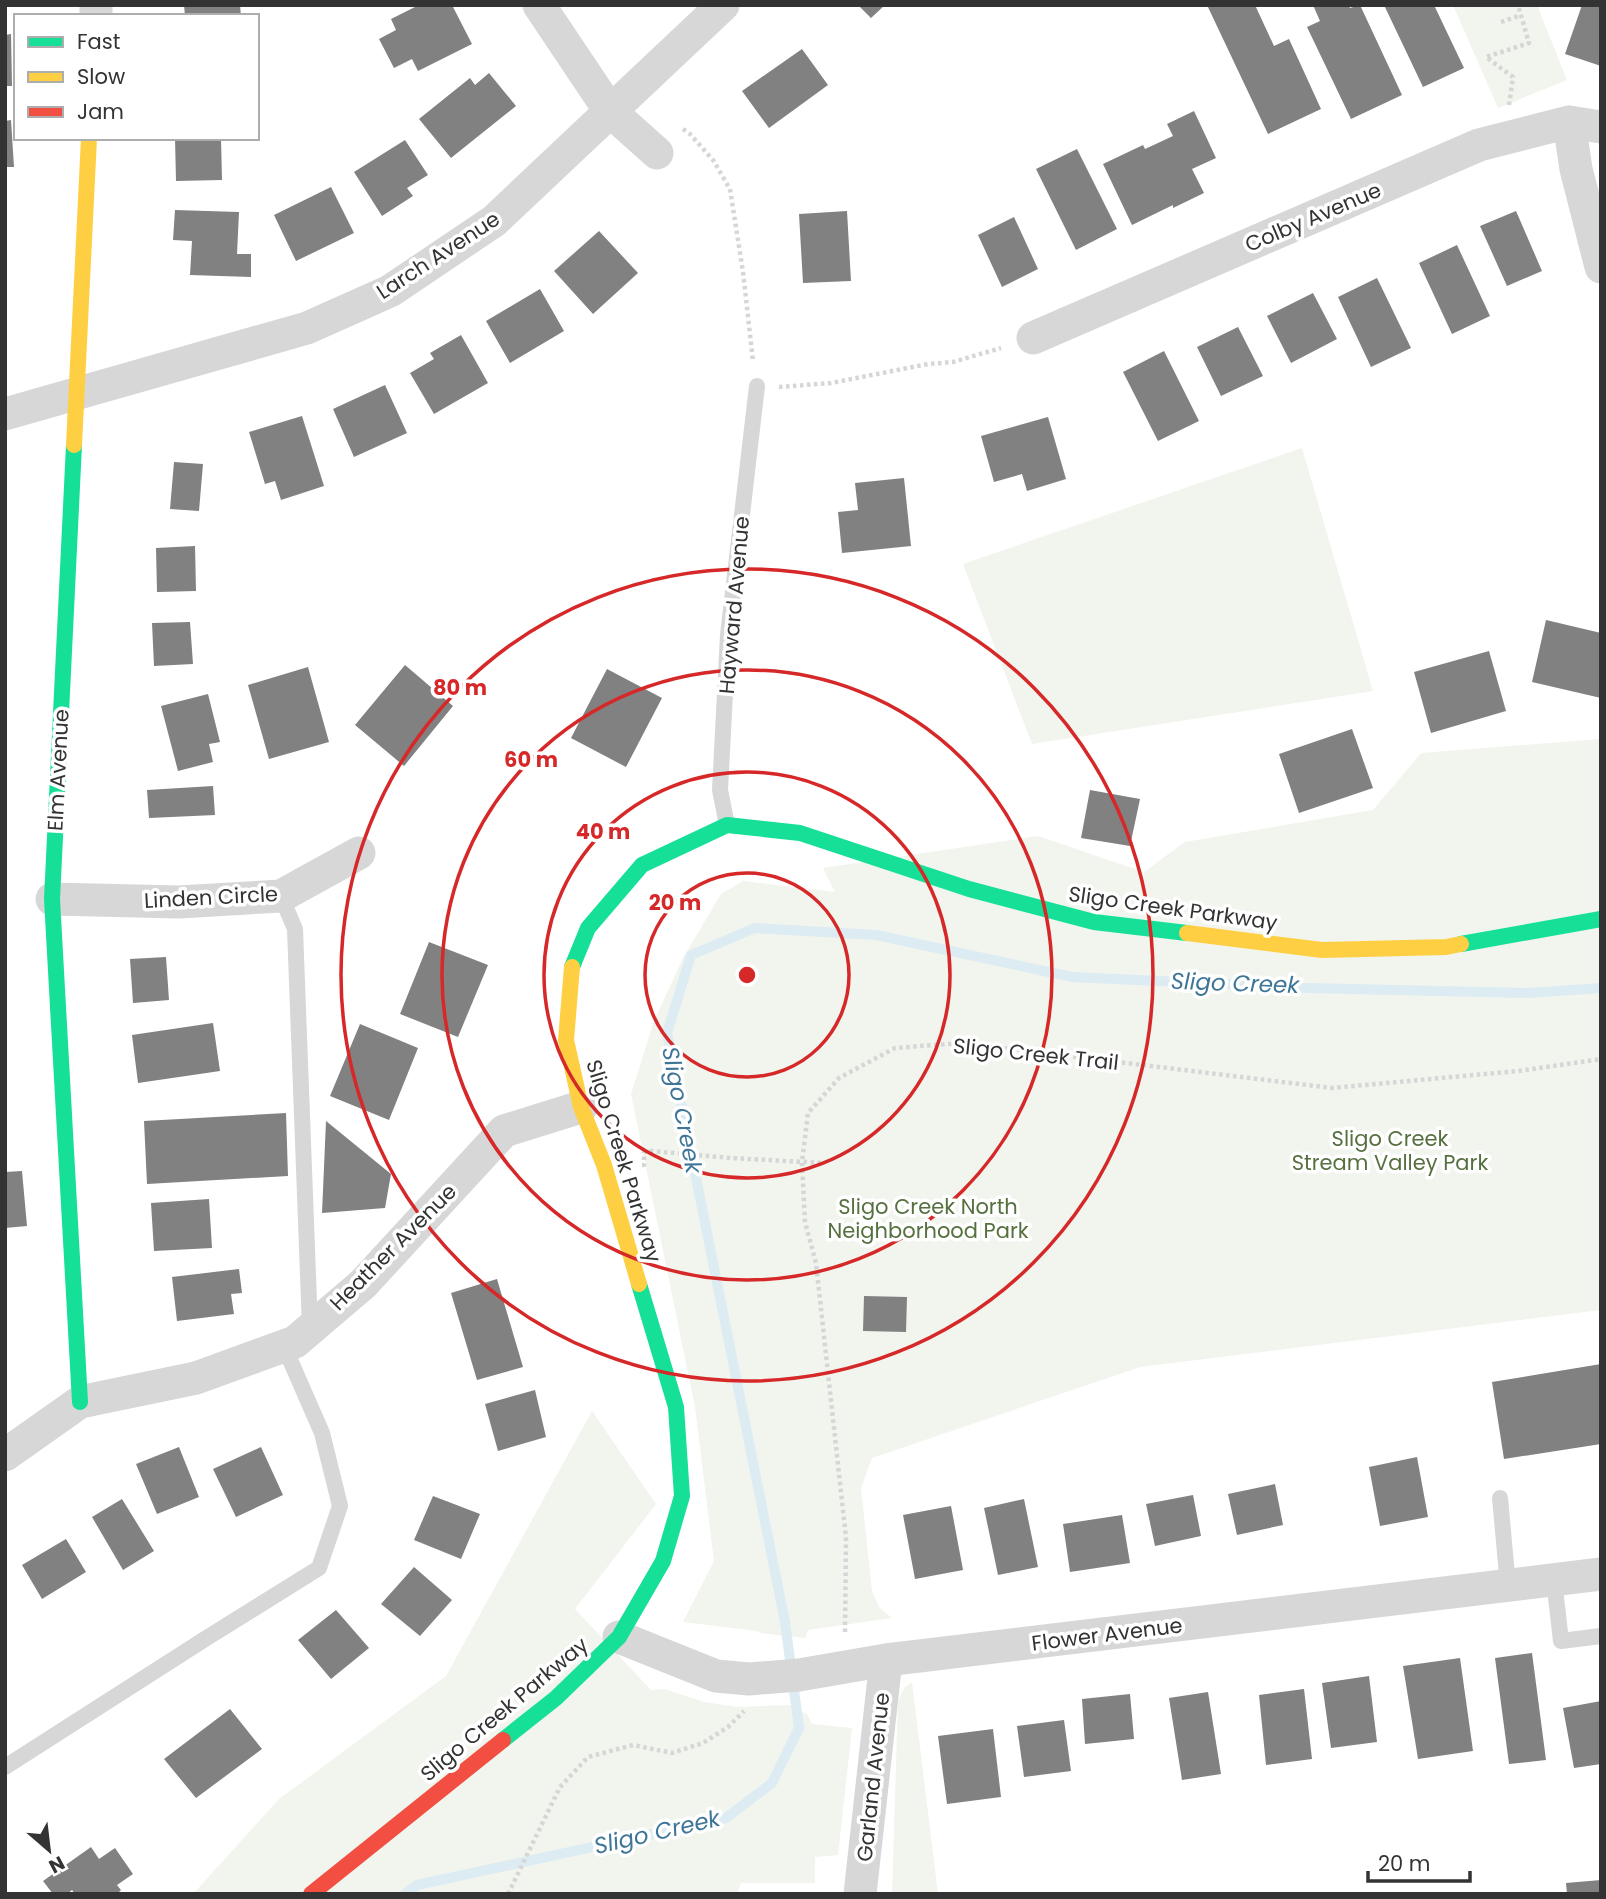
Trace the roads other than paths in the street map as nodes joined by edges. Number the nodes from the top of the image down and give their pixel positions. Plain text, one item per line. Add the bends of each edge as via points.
1 (540, 5) edge
2 (723, 5) edge
3 (610, 111) junction
4 (1585, 124) edge
5 (89, 140) edge
6 (648, 145) road end
7 (1601, 267) edge
8 (1032, 338) road end
9 (757, 386) road end
10 (76, 394) junction
11 (5, 414) edge
12 (727, 825) junction
13 (359, 853) dead end
14 (281, 896) junction
15 (52, 899) junction
16 (1601, 919) edge
17 (581, 1107) junction
18 (297, 1337) junction
19 (80, 1402) junction
20 (5, 1455) edge
21 (1500, 1498) dead end
22 (1601, 1574) edge
23 (1554, 1580) junction
24 (1508, 1586) junction
25 (1601, 1636) edge
26 (619, 1637) junction
27 (886, 1660) junction
28 (5, 1767) edge
29 (311, 1894) edge
30 (860, 1894) edge

1 - 3 street
2 - 3 street, Larch Avenue
3 - 6 street
3 - 10 street, Larch Avenue via 494,221 390,290 307,328
4 - 7 street via 1576,169
4 - 8 street, Colby Avenue via 1479,145
5 - 10 street, Elm Avenue
9 - 12 lane, Hayward Avenue via 728,635 720,790
10 - 11 street, Larch Avenue
10 - 15 street, Elm Avenue
12 - 16 street, Sligo Creek Parkway via 800,833 970,889 1094,922 1322,950 1446,947
12 - 17 street, Sligo Creek Parkway via 642,865 588,928 572,968 566,1040
13 - 14 street, Linden Circle
14 - 15 street, Linden Circle via 179,902
14 - 18 lane via 295,929
15 - 19 street, Elm Avenue
17 - 18 street, Heather Avenue via 504,1131 363,1284
17 - 26 street, Sligo Creek Parkway via 604,1165 676,1407 682,1496 663,1561
18 - 19 street, Heather Avenue via 197,1377
18 - 28 lane via 340,1506 319,1568
19 - 20 street, Heather Avenue
21 - 24 lane
22 - 23 street, Flower Avenue
23 - 24 street, Flower Avenue
23 - 25 lane via 1561,1641
24 - 27 street, Flower Avenue
26 - 27 street, Flower Avenue via 716,1676 748,1694 846,1651
26 - 29 street, Sligo Creek Parkway via 556,1698
27 - 30 street, Garland Avenue

